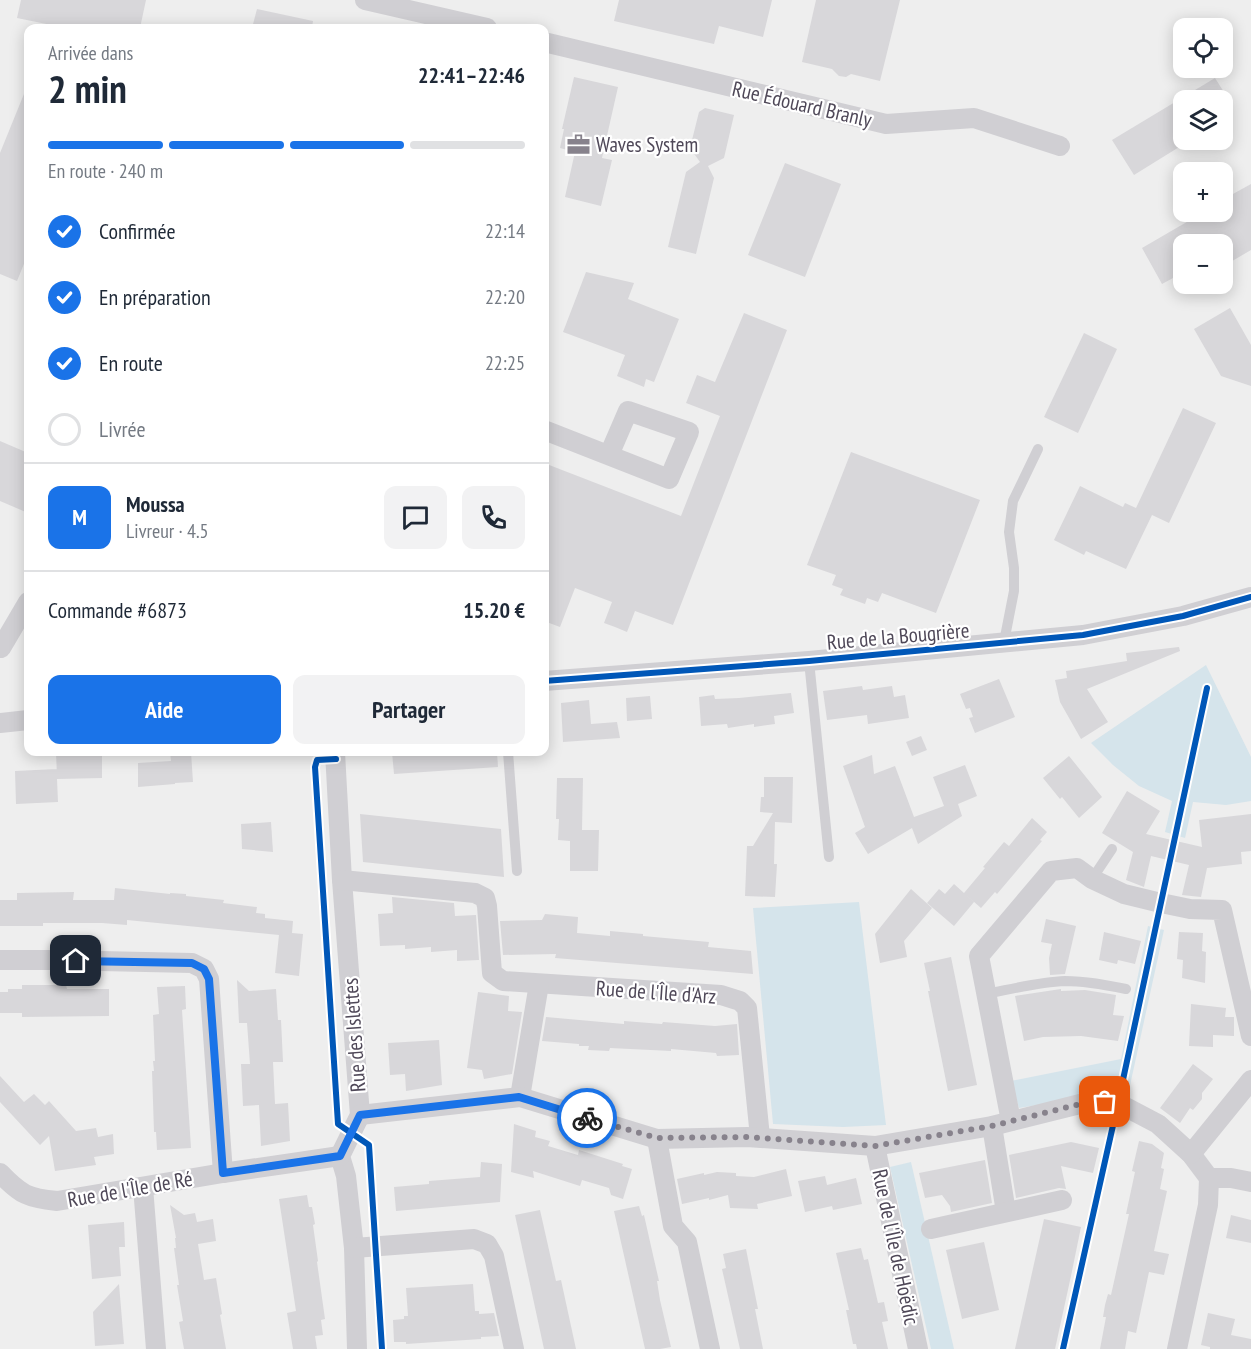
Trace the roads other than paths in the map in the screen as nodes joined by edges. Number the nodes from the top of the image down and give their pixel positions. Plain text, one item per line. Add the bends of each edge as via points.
1 (365, 0) edge
2 (423, 21) edge
3 (450, 24) edge
4 (549, 43) edge
5 (1060, 146) dead end
6 (549, 432) edge
7 (1038, 449) dead end
8 (609, 455) dead end
9 (1251, 597) edge
10 (24, 609) edge
11 (1004, 642) junction
12 (1, 648) edge
13 (0, 658) edge
14 (809, 661) junction
15 (549, 681) edge
16 (24, 720) edge
17 (0, 723) edge
18 (335, 756) edge
19 (508, 756) edge
20 (1112, 849) dead end
21 (829, 857) dead end
22 (518, 871) dead end
23 (1092, 879) junction
24 (342, 880) junction
25 (0, 960) edge
26 (539, 984) junction
27 (1126, 989) dead end
28 (986, 994) junction
29 (1251, 1033) edge
30 (1251, 1080) edge
31 (519, 1097) junction
32 (360, 1115) junction
33 (1002, 1123) junction
34 (760, 1137) junction
35 (657, 1138) junction
36 (875, 1146) junction
37 (1191, 1154) junction
38 (340, 1156) junction
39 (0, 1173) edge
40 (223, 1173) junction
41 (1209, 1178) junction
42 (1251, 1182) edge
43 (143, 1187) junction
44 (1062, 1200) dead end
45 (1006, 1212) junction
46 (932, 1229) dead end
47 (354, 1248) junction
48 (156, 1349) edge
49 (357, 1349) edge
50 (514, 1349) edge
51 (711, 1349) edge
52 (918, 1349) edge
53 (1177, 1349) edge

1 - 2 street
2 - 3 street
4 - 5 street, Rue Édouard Branly via 886,124 974,118
6 - 8 street
7 - 11 lane via 1013,501 1009,532 1014,591
9 - 11 street, Rue de la Bougrière via 1183,616 1083,635
10 - 12 street
11 - 14 street, Rue de la Bougrière
12 - 13 lane
14 - 15 street, Rue de la Bougrière
14 - 21 lane, Rue de la Bougrière
16 - 17 street
18 - 24 street, Rue des Islettes
19 - 22 lane
20 - 23 lane
23 - 28 street via 1077,868 1051,871 979,956
23 - 29 street via 1124,894 1161,903 1222,910
24 - 26 street, Rue de l'Île d'Arz via 475,893 485,898 492,973 502,981
24 - 32 street, Rue des Islettes
25 - 40 street via 192,963 204,969 209,979
26 - 31 street
26 - 34 street, Rue de l'Île d'Arz via 721,995 740,1000 747,1008
27 - 28 lane via 1065,981
28 - 33 street
30 - 37 street
31 - 32 street
31 - 35 street
32 - 38 street, Rue des Islettes
33 - 36 street
33 - 37 street via 1092,1101 1118,1103 1158,1124
33 - 45 street
34 - 35 street
34 - 36 street
35 - 51 street via 674,1226 687,1242
36 - 52 street, Rue de l'Île de Hoëdic
37 - 41 street
38 - 40 street, Rue de l'Île de Ré
38 - 47 street
39 - 43 street, Rue de l'Île de Ré via 15,1189 35,1199 57,1201
40 - 43 street, Rue de l'Île de Ré
41 - 42 street
41 - 53 street via 1208,1205
43 - 48 street
44 - 45 street
45 - 46 street
47 - 49 street
47 - 50 street via 474,1239 488,1244

